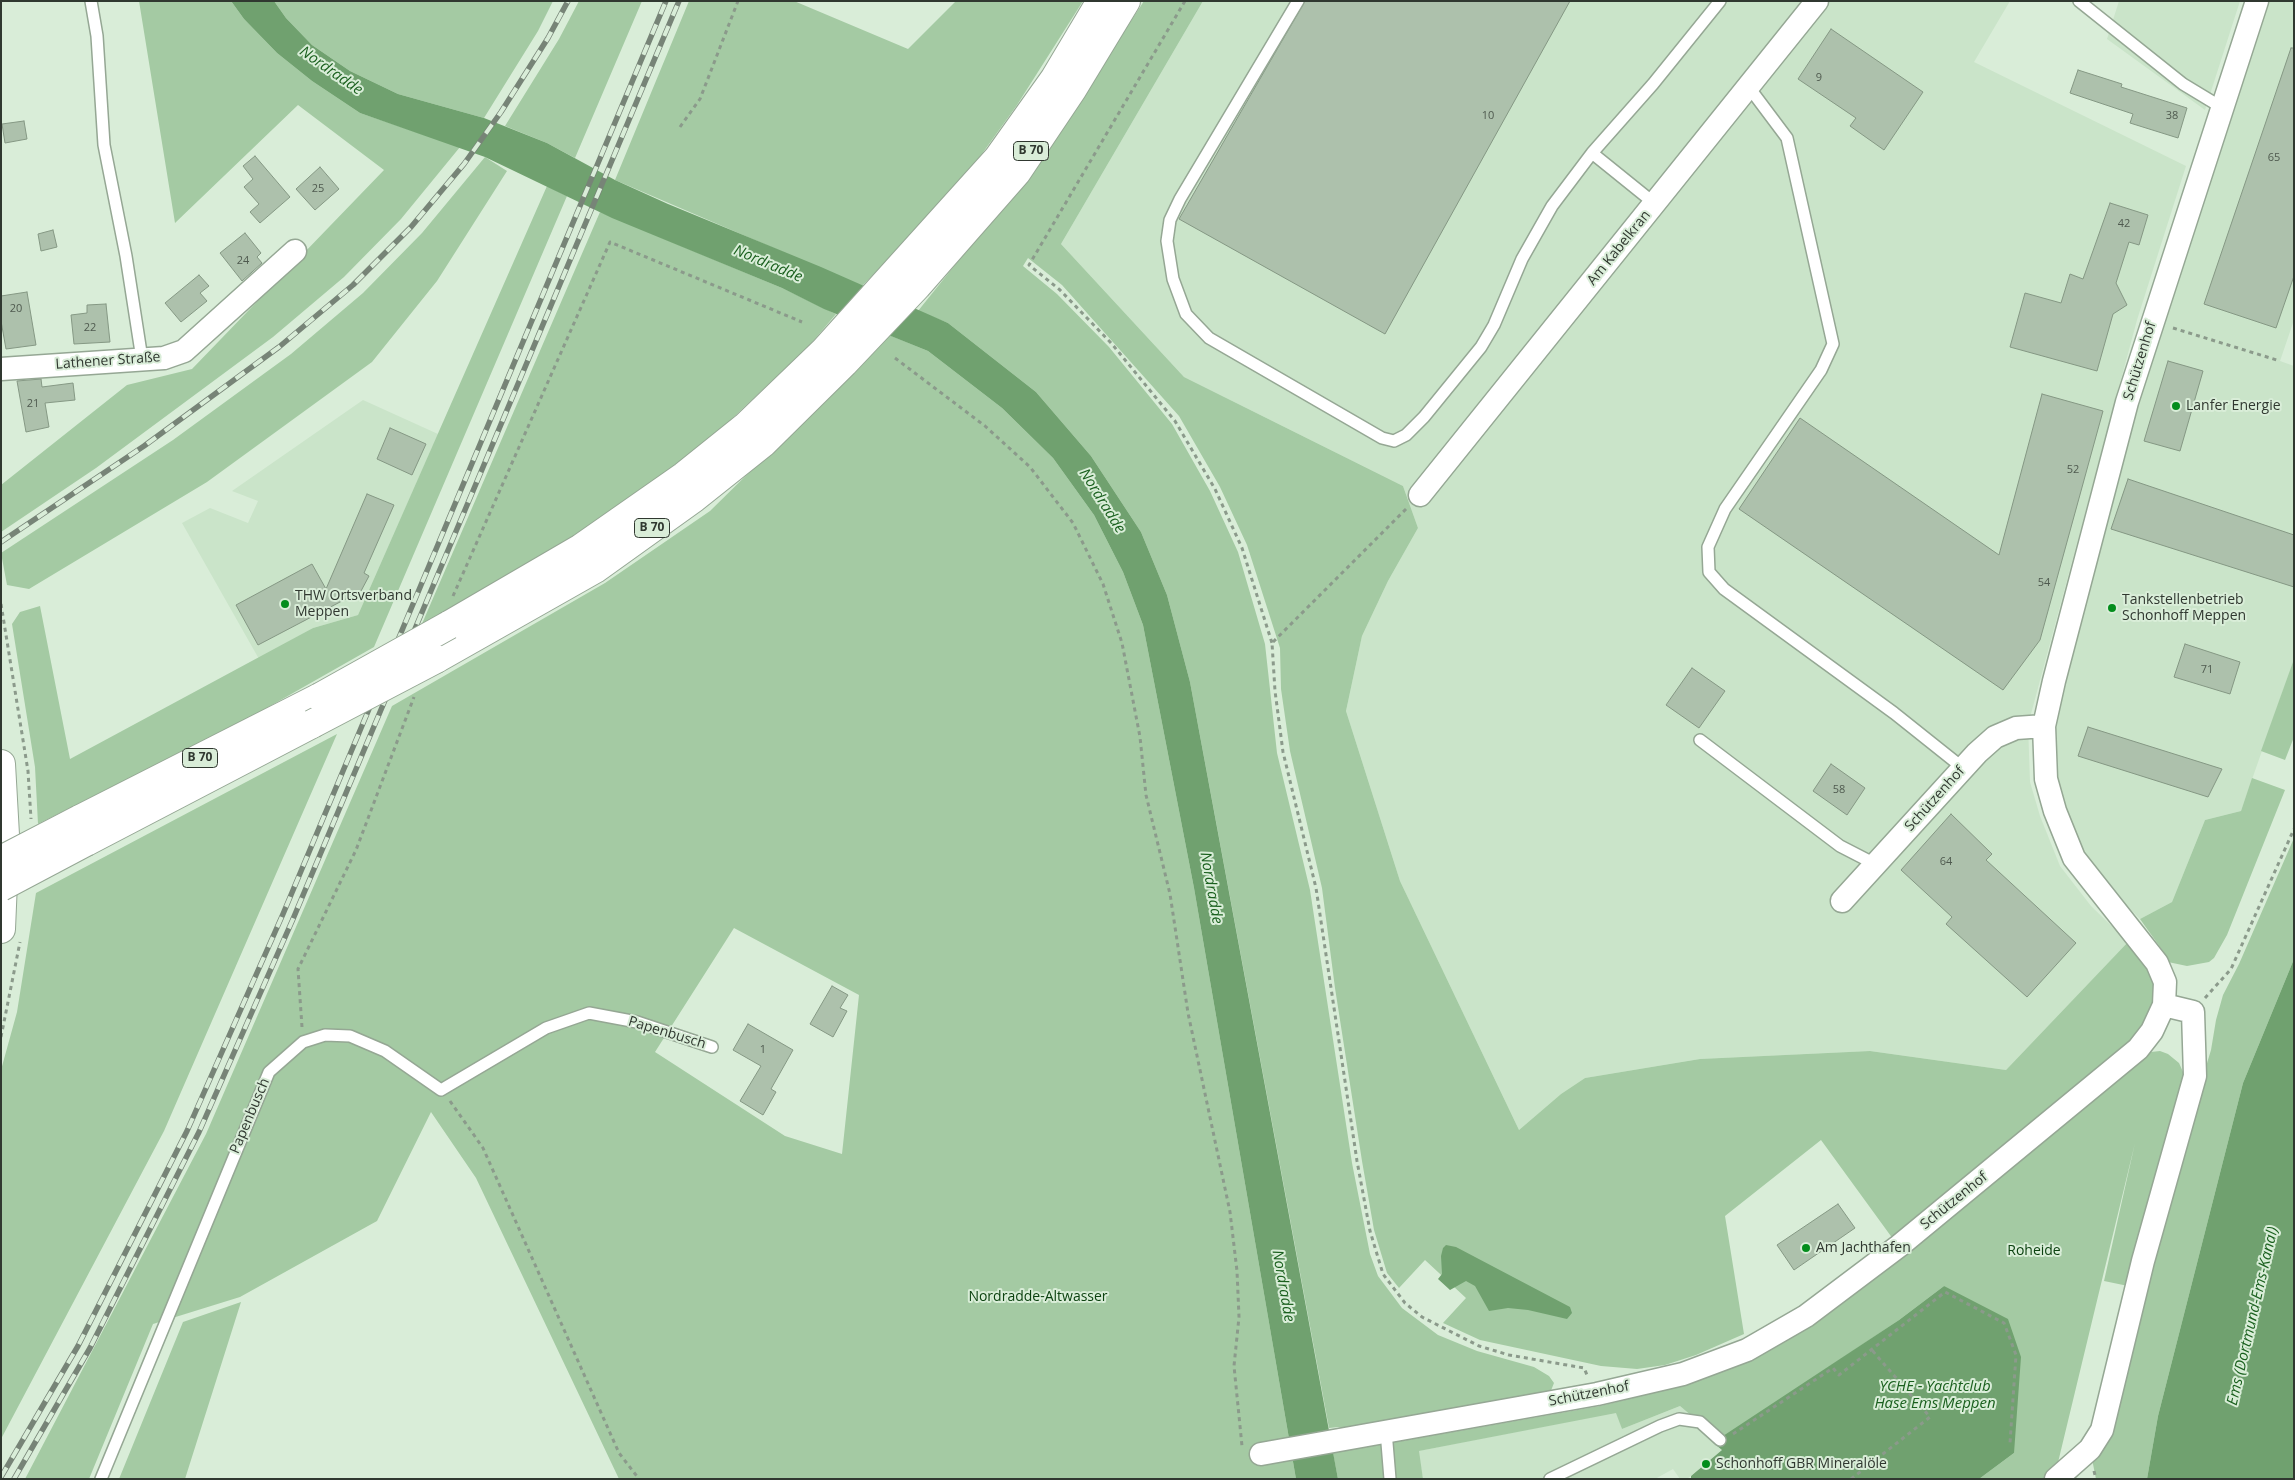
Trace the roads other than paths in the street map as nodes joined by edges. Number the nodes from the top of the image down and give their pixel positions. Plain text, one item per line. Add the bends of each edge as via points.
1 (91, 1) edge
2 (1101, 1) edge
3 (1126, 1) edge
4 (1298, 1) edge
5 (1720, 1) edge
6 (1817, 1) edge
7 (2079, 1) edge
8 (2257, 1) edge
9 (1748, 86) junction
10 (2221, 107) junction
11 (1592, 153) junction
12 (1654, 203) junction
13 (295, 251) dead end
14 (906, 280) junction
15 (834, 357) junction
16 (142, 359) junction
17 (1, 369) edge
18 (1420, 495) road end
19 (2044, 726) junction
20 (1700, 740) dead end
21 (1, 764) edge
22 (1963, 768) junction
23 (83, 830) junction
24 (2, 843) edge
25 (1875, 864) junction
26 (1, 887) edge
27 (1842, 901) dead end
28 (1, 929) edge
29 (2164, 1005) junction
30 (712, 1047) dead end
31 (1386, 1431) junction
32 (1724, 1439) road end
33 (1258, 1452) road end
34 (101, 1479) edge
35 (1390, 1479) edge
36 (1550, 1479) edge
37 (2056, 1479) edge

1 - 16 lane via 97,36 104,145
2 - 14 main road, B 70 via 1055,78
3 - 14 main road, B 70 via 1017,172
4 - 11 lane via 1170,220 1167,241 1173,279 1186,314 1209,338 1382,438 1394,440 1406,435 1481,348 1522,259 1552,206
5 - 11 lane via 1654,84
6 - 9 street, Am Kabelkran
7 - 10 lane via 2183,84
8 - 10 street, Schützenhof
9 - 12 street, Am Kabelkran
9 - 22 lane via 1787,138 1832,344 1821,370 1725,509 1708,547 1709,572 1724,589
10 - 19 street, Schützenhof via 2127,402
11 - 12 lane
12 - 18 street, Am Kabelkran
13 - 16 street, Lathener Straße via 184,351 164,358
14 - 15 main road, B 70
15 - 23 main road, B 70, bridge via 684,476 581,548 450,613 320,698
15 - 23 main road, B 70, bridge via 763,443 694,498 595,569 436,659 312,724
16 - 17 street, Lathener Straße
19 - 22 street, Schützenhof via 2016,728 1995,736
19 - 29 street, Schützenhof via 2046,779 2074,858 2157,963 2165,982
20 - 25 lane via 1840,846
21 - 24 main road
22 - 25 street, Schützenhof
23 - 24 main road, B 70, bridge
23 - 26 main road, B 70, bridge
24 - 28 main road
25 - 27 street, Schützenhof
29 - 31 street, Schützenhof via 2152,1031 2138,1049 1899,1246 1806,1316 1747,1350 1683,1374 1597,1394
29 - 37 street via 2193,1012 2195,1076 2143,1260 2102,1430 2090,1448
30 - 34 lane, Papenbusch via 637,1022 589,1013 546,1028 441,1090 385,1051 350,1036 325,1035 303,1042 269,1072
31 - 33 street, Schützenhof
31 - 35 lane
32 - 36 lane via 1700,1422 1679,1419

